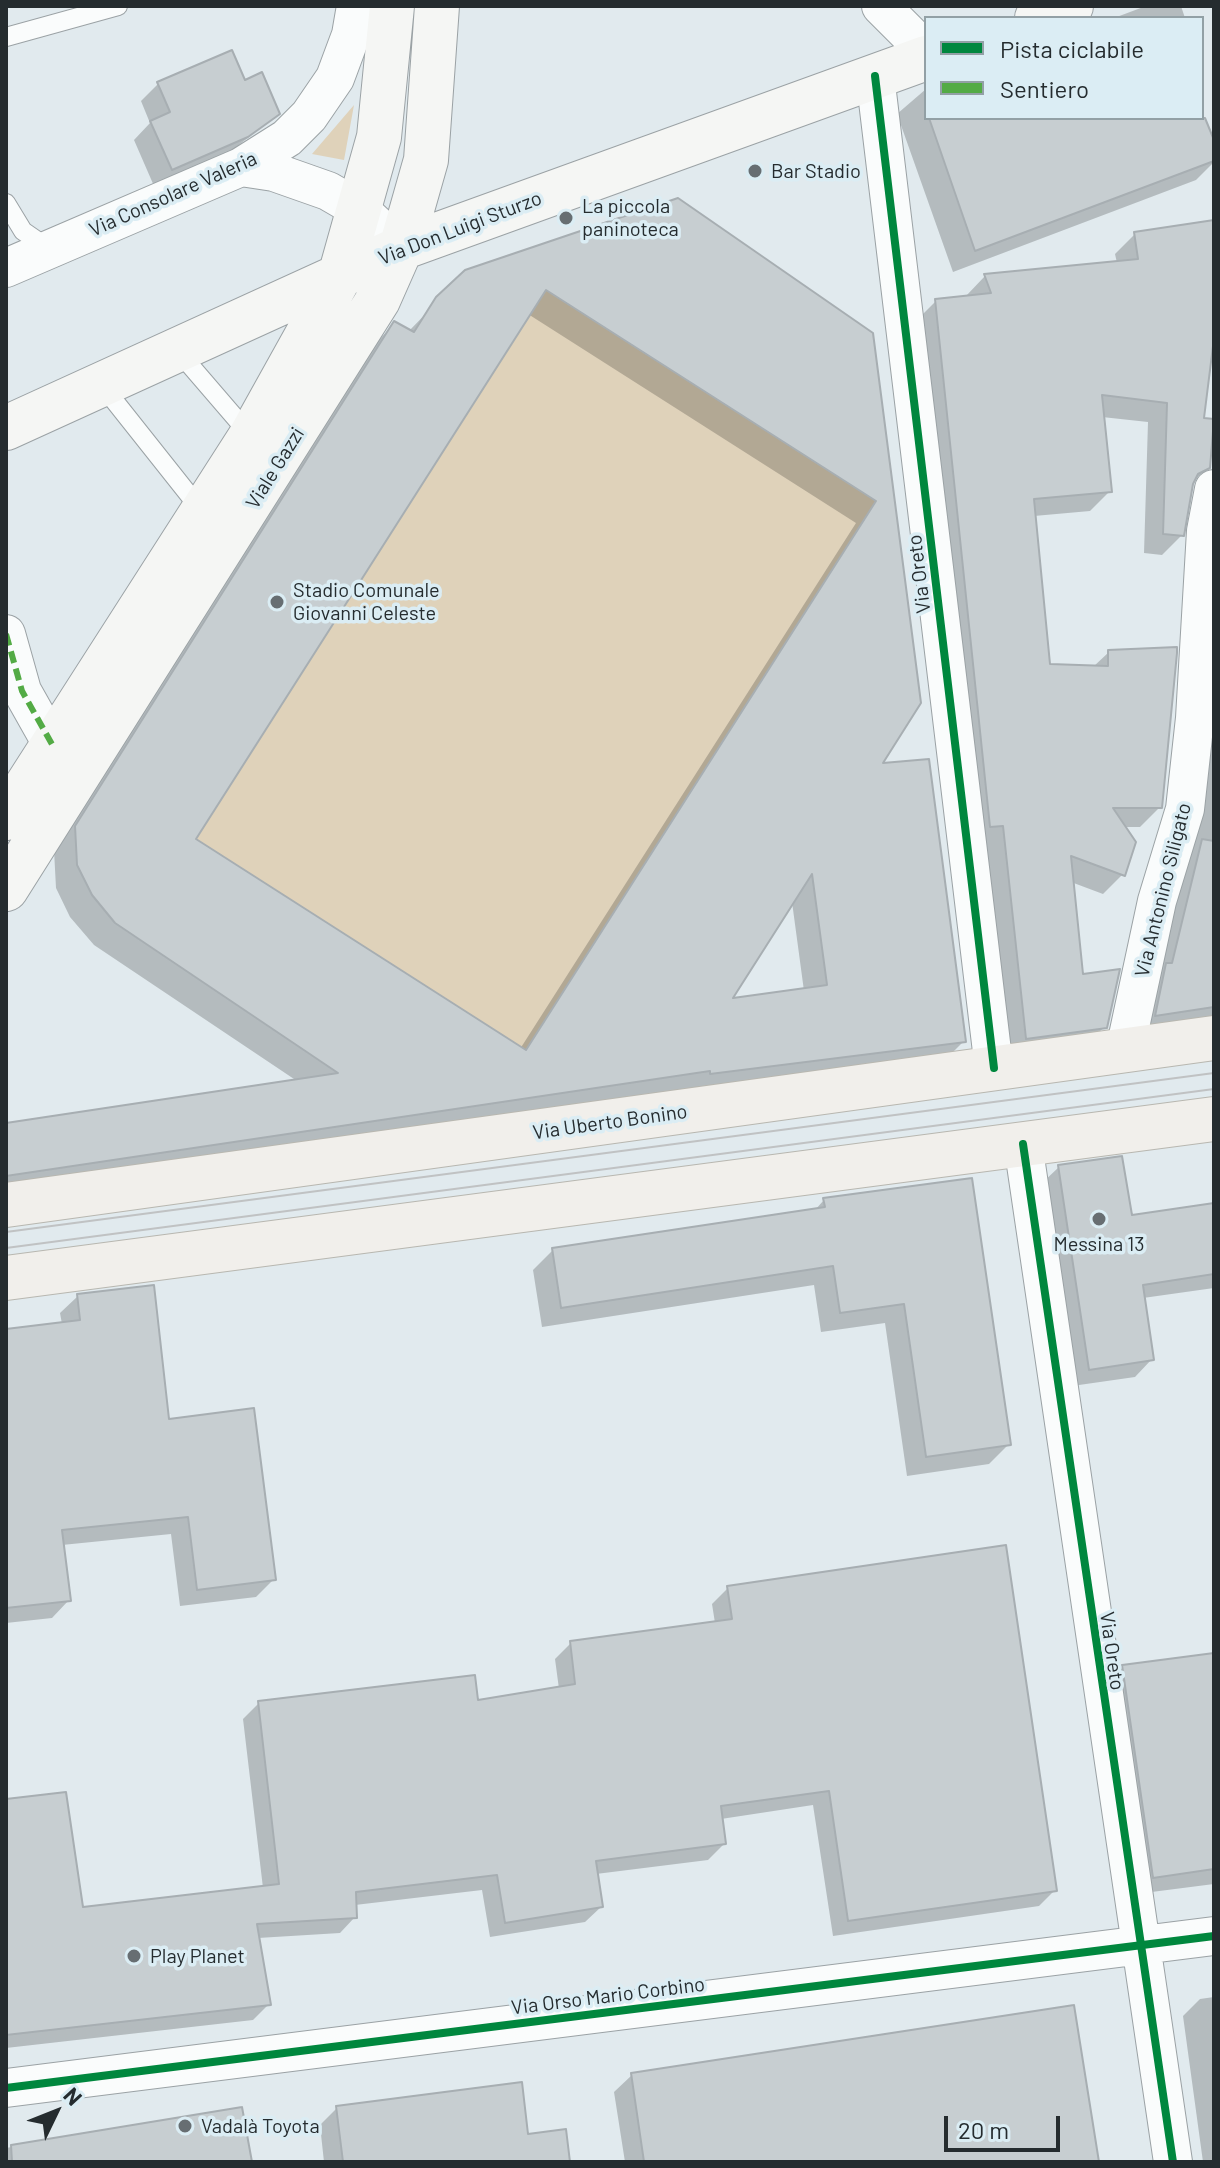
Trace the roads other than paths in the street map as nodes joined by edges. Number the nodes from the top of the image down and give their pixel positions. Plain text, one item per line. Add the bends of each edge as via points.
1 (118, 6) edge
2 (356, 6) edge
3 (392, 6) edge
4 (437, 6) edge
5 (881, 6) edge
6 (1071, 6) edge
7 (1043, 16) edge
8 (6, 37) edge
9 (924, 49) edge
10 (924, 59) edge
11 (875, 76) junction
12 (241, 167) junction
13 (6, 203) edge
14 (359, 209) junction
15 (401, 248) junction
16 (49, 249) junction
17 (6, 268) edge
18 (340, 276) junction
19 (177, 350) junction
20 (101, 384) junction
21 (6, 428) edge
22 (251, 436) junction
23 (1214, 489) edge
24 (203, 512) junction
25 (6, 634) edge
26 (53, 746) junction
27 (6, 818) edge
28 (6, 889) edge
29 (1214, 1038) edge
30 (1125, 1050) junction
31 (994, 1068) junction
32 (1214, 1119) edge
33 (1023, 1144) junction
34 (6, 1205) edge
35 (6, 1278) edge
36 (1214, 1936) edge
37 (1139, 1945) junction
38 (6, 2088) edge
39 (1173, 2162) edge

1 - 8 lane
2 - 12 street, Via Consolare Valeria via 335,78 309,116 287,138
3 - 14 main road, Viale Gazzi via 379,137
4 - 15 main road, Viale Gazzi via 426,160
5 - 9 street
6 - 7 main road
10 - 11 main road, Via Don Luigi Sturzo
11 - 15 main road, Via Don Luigi Sturzo
11 - 31 street, Via Oreto
12 - 14 street via 299,179
12 - 16 street, Via Consolare Valeria
13 - 16 lane via 23,231
14 - 15 street
14 - 18 main road, Viale Gazzi
15 - 18 main road, Via Don Luigi Sturzo
15 - 28 main road, Viale Gazzi via 371,315
16 - 17 street, Via Consolare Valeria
18 - 19 main road, Via Don Luigi Sturzo
18 - 22 main road, Viale Gazzi
19 - 20 main road, Via Don Luigi Sturzo
19 - 22 lane
20 - 21 main road, Via Don Luigi Sturzo
20 - 24 lane
22 - 24 main road, Viale Gazzi
23 - 30 street, Via Antonino Siligato via 1206,531 1185,809 1157,901
24 - 26 main road, Viale Gazzi
25 - 26 street via 22,691
26 - 27 main road, Viale Gazzi
29 - 30 main road, Via Uberto Bonino
30 - 31 main road, Via Uberto Bonino
31 - 34 main road, Via Uberto Bonino
32 - 33 main road
33 - 35 main road
33 - 37 street, Via Oreto
36 - 37 street, Via Orso Mario Corbino
37 - 38 street, Via Orso Mario Corbino
37 - 39 street, Via Oreto

